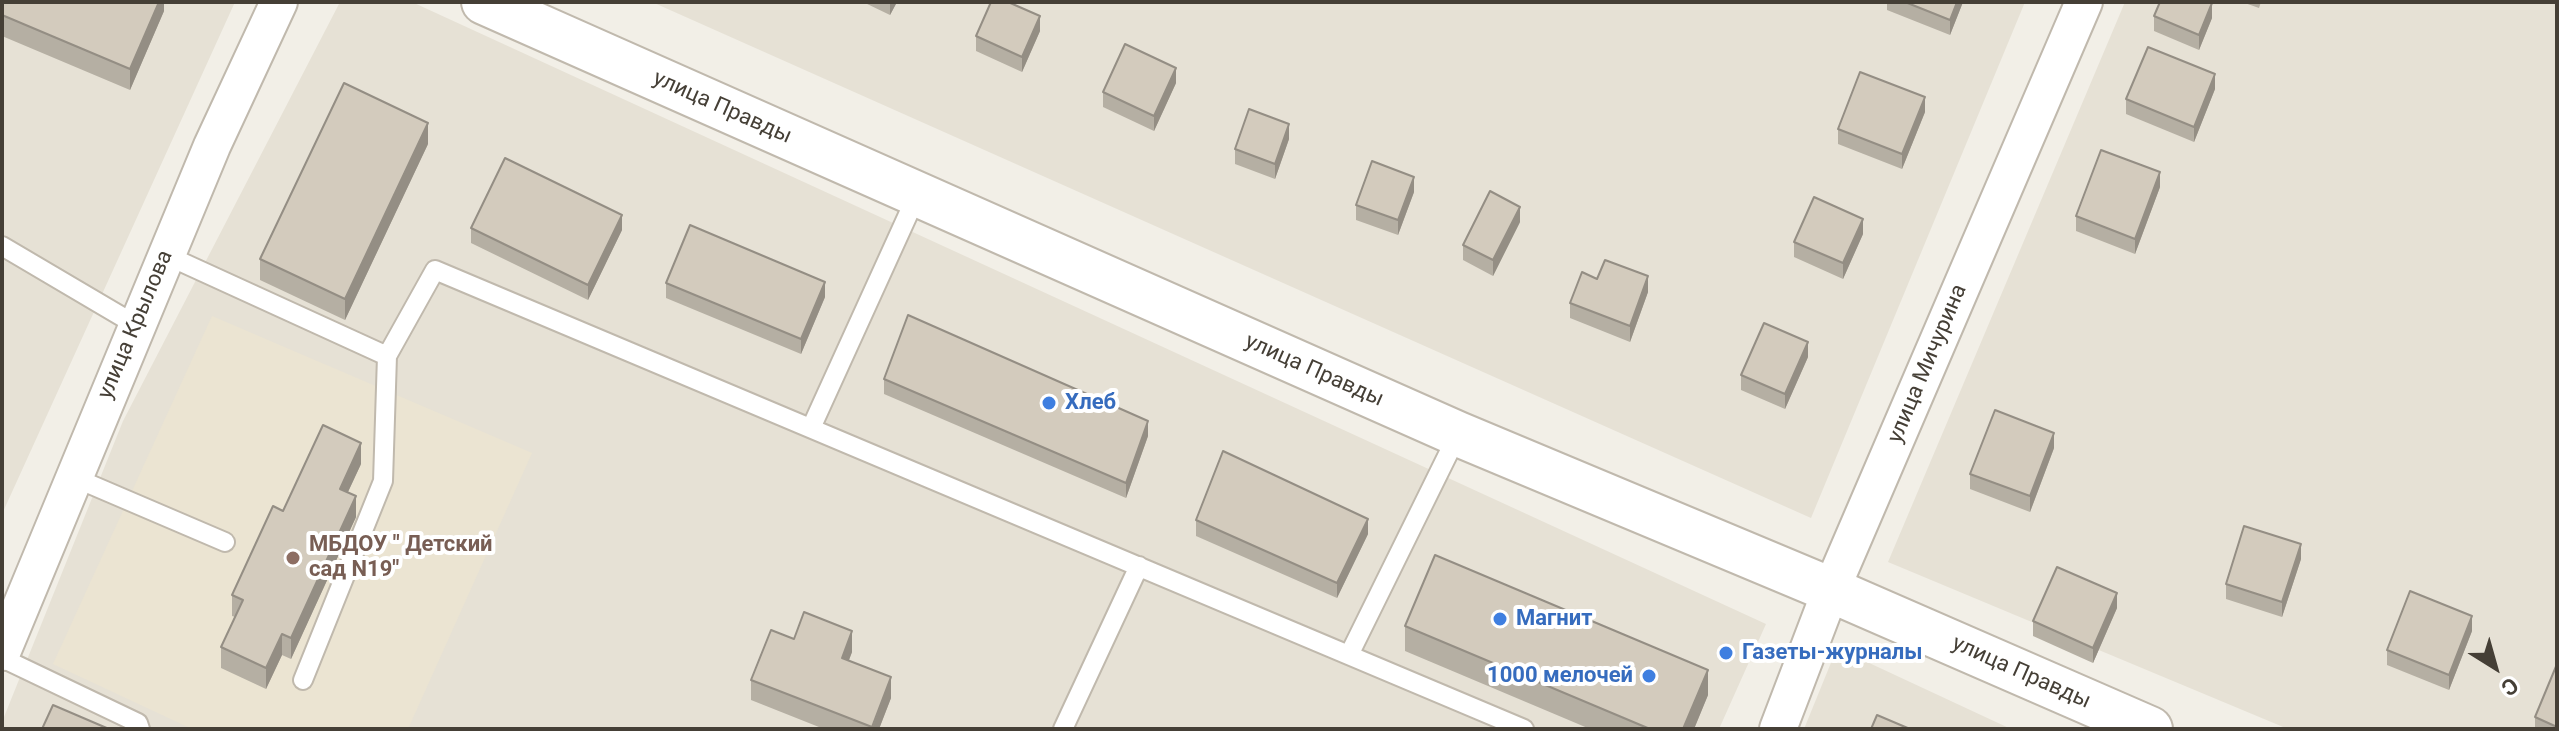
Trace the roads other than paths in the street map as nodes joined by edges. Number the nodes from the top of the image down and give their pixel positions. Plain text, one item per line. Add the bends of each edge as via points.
1 (279, 2) edge
2 (484, 2) edge
3 (2084, 2) edge
4 (917, 195) junction
5 (2, 246) edge
6 (166, 255) junction
7 (136, 325) junction
8 (387, 356) junction
9 (811, 428) junction
10 (1458, 434) junction
11 (73, 477) junction
12 (225, 542) dead end
13 (1139, 566) junction
14 (1831, 590) junction
15 (2, 652) edge
16 (1349, 655) junction
17 (2, 658) edge
18 (303, 680) dead end
19 (1517, 728) edge
20 (140, 729) edge
21 (1063, 729) edge
22 (1778, 729) edge
23 (2150, 729) edge

1 - 6 street, улица Крылова
2 - 4 street, улица Правды
3 - 14 street, улица Мичурина
4 - 9 lane
4 - 10 street, улица Правды
5 - 7 lane
6 - 7 street, улица Крылова
6 - 8 lane
7 - 11 street, улица Крылова
8 - 9 lane via 435,270
8 - 18 lane via 383,481
9 - 13 lane
10 - 14 street, улица Правды
10 - 16 lane
11 - 12 lane
11 - 15 street, улица Крылова
13 - 16 lane
13 - 21 lane
14 - 22 street, улица Мичурина
14 - 23 street, улица Правды
16 - 19 lane
17 - 20 lane via 138,723

